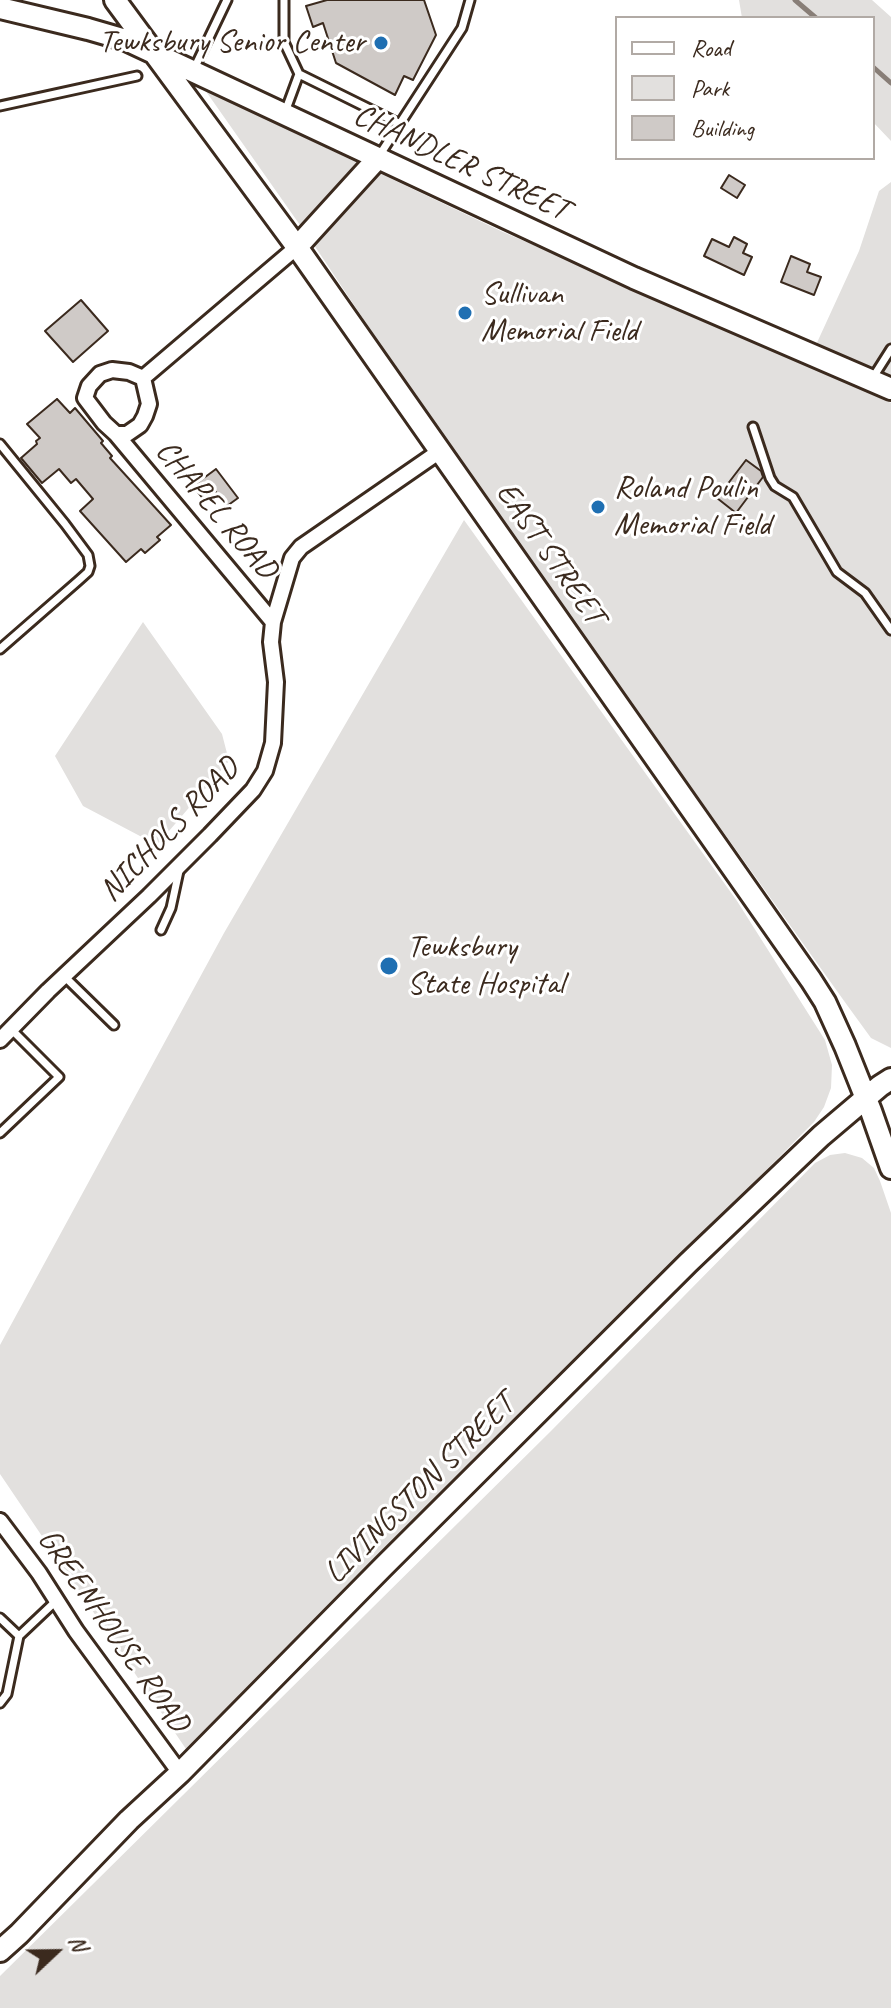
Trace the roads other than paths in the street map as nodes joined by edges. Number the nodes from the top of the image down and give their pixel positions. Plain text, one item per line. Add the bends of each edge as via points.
1 (115, 0) edge
2 (227, 0) edge
3 (284, 0) edge
4 (470, 0) edge
5 (0, 8) edge
6 (155, 52) junction
7 (194, 71) junction
8 (299, 74) junction
9 (137, 76) dead end
10 (0, 106) edge
11 (284, 114) junction
12 (400, 124) junction
13 (377, 159) junction
14 (297, 247) junction
15 (891, 349) edge
16 (143, 378) junction
17 (871, 381) junction
18 (891, 389) edge
19 (753, 427) dead end
20 (116, 434) junction
21 (0, 444) edge
22 (440, 451) junction
23 (273, 622) junction
24 (891, 630) edge
25 (0, 649) edge
26 (180, 865) junction
27 (161, 930) dead end
28 (64, 976) junction
29 (114, 1025) dead end
30 (11, 1029) junction
31 (0, 1040) edge
32 (891, 1079) edge
33 (866, 1098) junction
34 (0, 1133) edge
35 (891, 1168) edge
36 (0, 1521) edge
37 (57, 1600) junction
38 (0, 1618) edge
39 (19, 1636) junction
40 (0, 1703) edge
41 (180, 1773) junction
42 (0, 1951) edge

1 - 6 street, EAST STREET
2 - 7 lane
3 - 8 lane via 284,42
4 - 12 lane via 462,28
5 - 6 street, CHANDLER STREET
6 - 7 street, CHANDLER STREET
6 - 14 street, EAST STREET
7 - 11 street, CHANDLER STREET
8 - 11 lane
8 - 12 lane
9 - 10 lane
11 - 13 street, CHANDLER STREET
12 - 13 lane
13 - 14 street
13 - 17 street, CHANDLER STREET
14 - 16 street
14 - 22 street, EAST STREET
15 - 17 lane
16 - 20 street, CHAPEL ROAD via 149,404 145,416 127,434
16 - 20 street, CHAPEL ROAD via 112,370 89,386 85,398
17 - 18 street, CHANDLER STREET
19 - 24 lane via 775,486 793,497 837,572 865,593
20 - 23 street, CHAPEL ROAD
21 - 25 lane via 88,555 90,566
22 - 23 street, NICHOLS ROAD via 301,547 286,573
22 - 33 street, EAST STREET via 811,980
23 - 26 street, NICHOLS ROAD via 273,743 265,771
26 - 27 lane
26 - 28 street, NICHOLS ROAD
28 - 29 lane
28 - 30 street, NICHOLS ROAD
30 - 31 street, NICHOLS ROAD
30 - 34 lane via 59,1077
32 - 33 street, LIVINGSTON STREET
33 - 35 street, EAST STREET
33 - 41 street, LIVINGSTON STREET via 751,1201
36 - 37 street, GREENHOUSE ROAD
37 - 39 lane
37 - 41 street, GREENHOUSE ROAD
38 - 39 lane
39 - 40 lane via 7,1694
41 - 42 street, LIVINGSTON STREET

